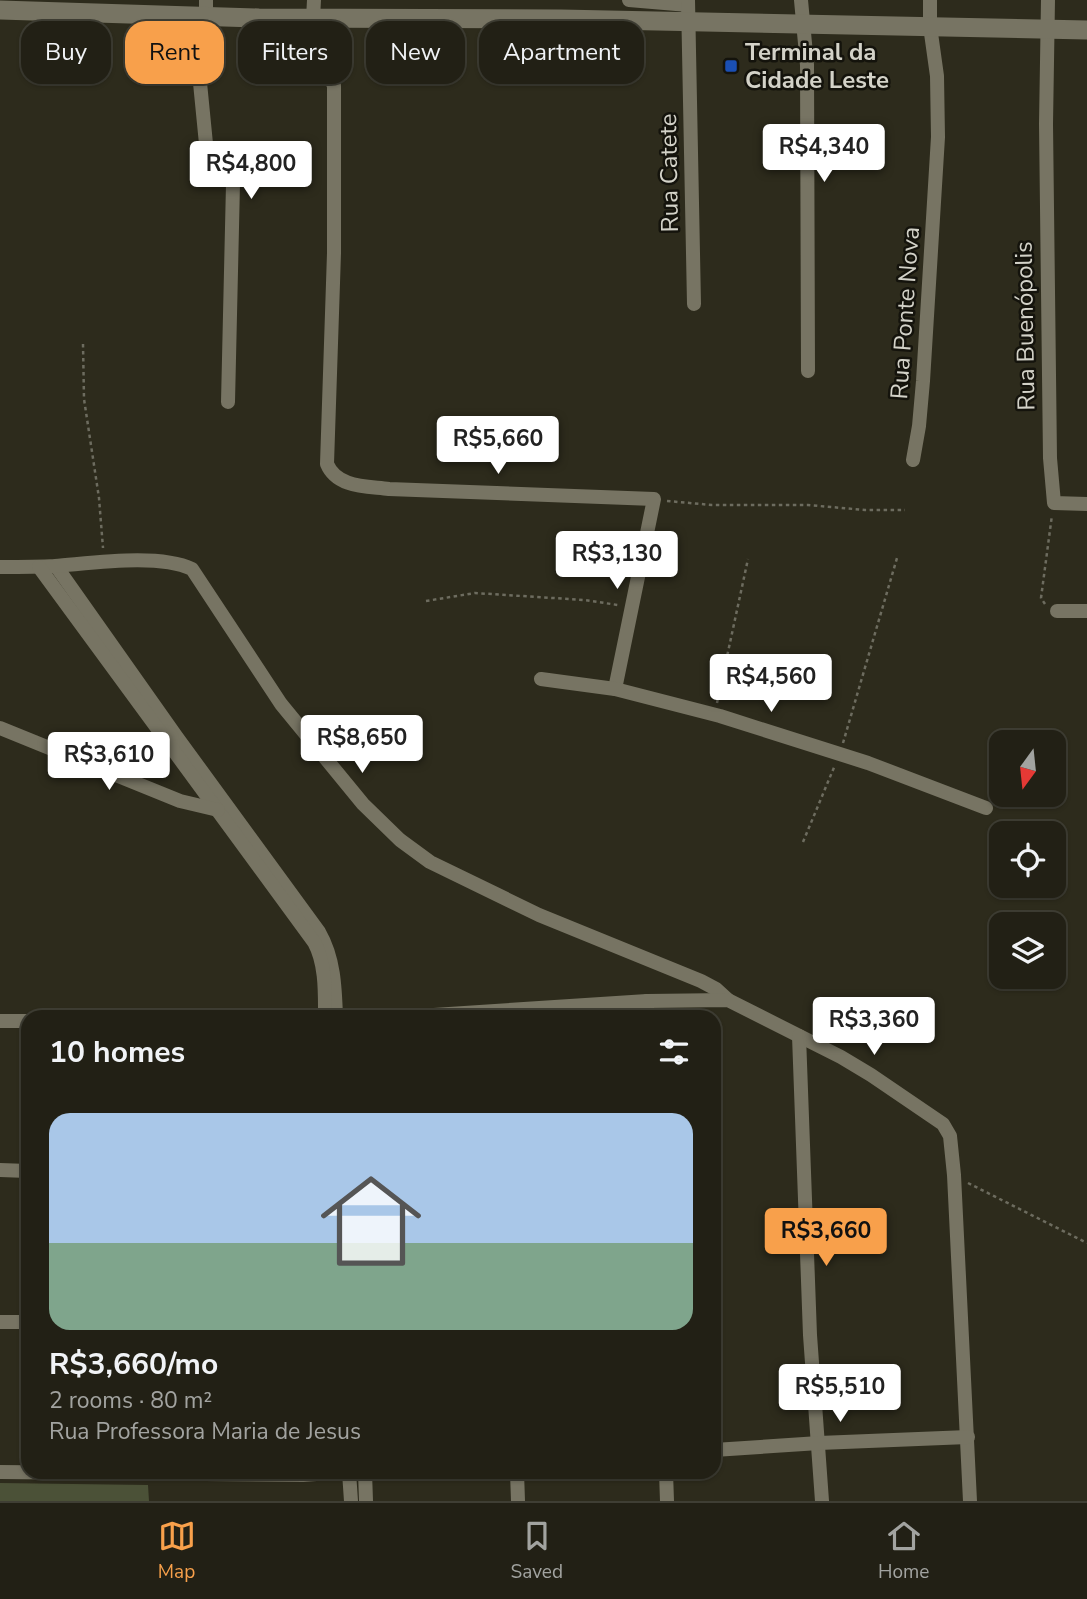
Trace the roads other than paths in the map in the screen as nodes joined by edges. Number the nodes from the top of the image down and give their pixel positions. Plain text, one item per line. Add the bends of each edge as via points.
1 (629, 0) edge
2 (801, 0) edge
3 (930, 0) edge
4 (1048, 0) edge
5 (38, 6) edge
6 (688, 9) edge
7 (0, 10) edge
8 (314, 10) edge
9 (200, 11) edge
10 (259, 18) junction
11 (803, 24) junction
12 (930, 26) junction
13 (1047, 29) junction
14 (1087, 30) edge
15 (694, 304) dead end
16 (808, 371) dead end
17 (228, 402) dead end
18 (913, 460) dead end
19 (1087, 505) edge
20 (56, 566) junction
21 (0, 567) edge
22 (39, 567) junction
23 (1057, 611) road end
24 (1087, 611) edge
25 (541, 679) dead end
26 (615, 689) junction
27 (0, 728) edge
28 (986, 808) dead end
29 (216, 810) junction
30 (232, 813) junction
31 (728, 1000) junction
32 (647, 1001) junction
33 (326, 1010) edge
34 (336, 1010) edge
35 (540, 1010) edge
36 (647, 1010) edge
37 (0, 1021) edge
38 (21, 1021) edge
39 (799, 1036) junction
40 (0, 1171) edge
41 (21, 1171) edge
42 (0, 1322) edge
43 (21, 1322) edge
44 (968, 1437) junction
45 (819, 1443) junction
46 (721, 1450) edge
47 (0, 1472) edge
48 (21, 1472) edge
49 (349, 1479) edge
50 (365, 1479) edge
51 (517, 1479) edge
52 (666, 1479) edge
53 (351, 1501) edge
54 (366, 1501) edge
55 (518, 1501) edge
56 (667, 1501) edge
57 (822, 1501) edge
58 (970, 1501) edge

1 - 6 street
2 - 11 street
3 - 12 street, Rua Ponte Nova
4 - 13 street, Rua Buenópolis
5 - 7 street
5 - 9 street
6 - 8 street via 561,19
6 - 11 street
6 - 15 street, Rua Catete
8 - 10 street
9 - 10 street
9 - 17 street via 196,42 208,154 230,174 233,184
10 - 26 street via 323,67 333,83 329,470 354,485 389,489 654,499
11 - 12 street
11 - 16 street
12 - 13 street
12 - 18 street, Rua Ponte Nova via 938,137 923,391
13 - 14 street
13 - 19 street, Rua Buenópolis via 1049,425 1054,503
20 - 22 street
20 - 30 street
20 - 31 street via 167,562 192,569 281,704 376,819 400,840 430,862 539,915 701,981
21 - 22 street
22 - 29 street
23 - 24 street
25 - 26 street
26 - 28 street via 868,763
27 - 29 street via 180,801
29 - 30 street
29 - 33 street via 318,949
30 - 34 street via 325,942 333,970
31 - 32 street
31 - 39 street
32 - 35 street
32 - 36 street
37 - 38 street
39 - 44 street via 871,1075 943,1124 950,1136
39 - 45 street via 810,1335
40 - 41 street
42 - 43 street
44 - 45 street
44 - 58 street
45 - 46 street
45 - 57 street
47 - 48 street
49 - 53 street
50 - 54 street
51 - 55 street
52 - 56 street

